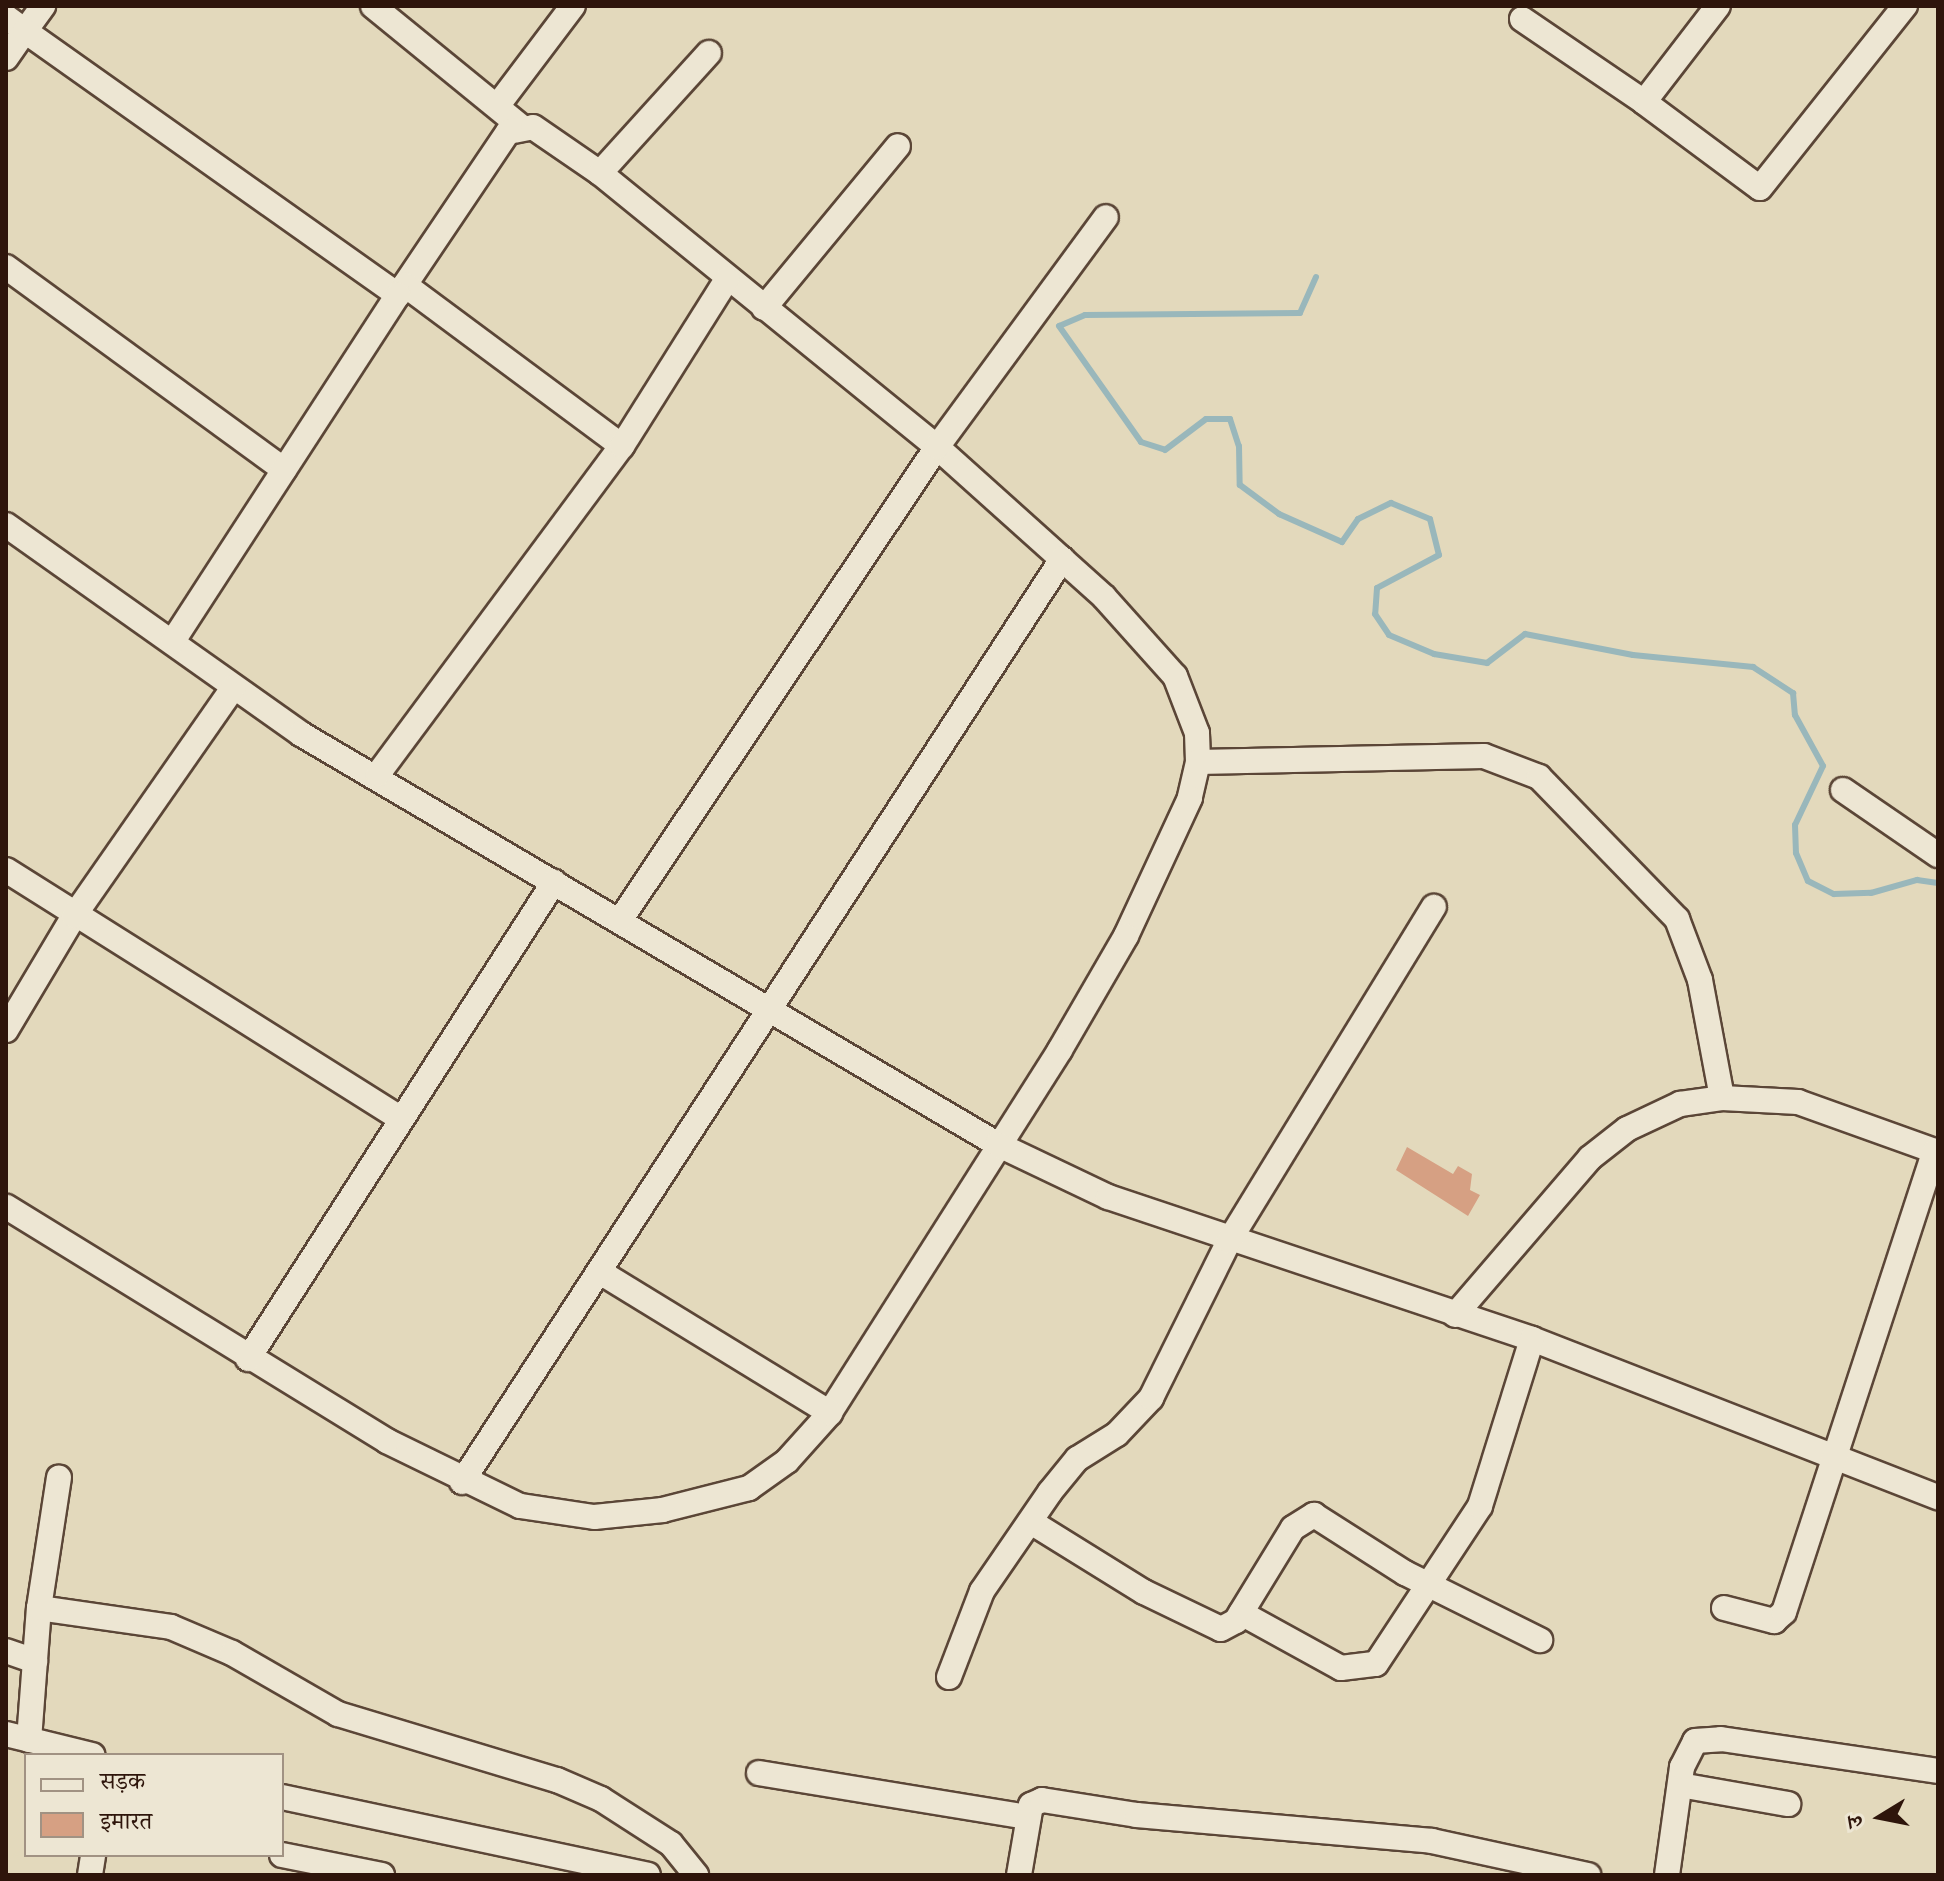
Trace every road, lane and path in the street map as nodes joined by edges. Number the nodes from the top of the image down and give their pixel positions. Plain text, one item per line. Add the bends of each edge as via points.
1 (43, 6) edge
2 (373, 6) edge
3 (573, 6) edge
4 (1718, 6) edge
5 (1905, 6) edge
6 (1522, 19) dead end
7 (15, 24) edge
8 (709, 53) dead end
9 (6, 58) edge
10 (1644, 102) junction
11 (498, 105) junction
12 (519, 125) junction
13 (898, 146) dead end
14 (600, 173) junction
15 (1106, 217) dead end
16 (6, 267) edge
17 (727, 279) junction
18 (402, 290) junction
19 (764, 308) junction
20 (622, 446) junction
21 (937, 447) junction
22 (284, 470) junction
23 (10, 537) edge
24 (1062, 559) junction
25 (173, 641) junction
26 (233, 688) junction
27 (1198, 762) junction
28 (378, 774) junction
29 (1843, 790) dead end
30 (1938, 855) edge
31 (6, 870) edge
32 (554, 882) junction
33 (1434, 907) dead end
34 (74, 916) junction
35 (621, 919) junction
36 (768, 1006) junction
37 (6, 1030) edge
38 (1722, 1098) junction
39 (398, 1117) junction
40 (997, 1144) junction
41 (1937, 1152) edge
42 (6, 1207) edge
43 (1229, 1241) junction
44 (600, 1272) junction
45 (1455, 1315) junction
46 (1532, 1339) junction
47 (248, 1359) junction
48 (830, 1413) junction
49 (1830, 1459) junction
50 (59, 1478) dead end
51 (462, 1482) junction
52 (1938, 1497) edge
53 (1031, 1522) junction
54 (1429, 1586) junction
55 (39, 1608) junction
56 (1724, 1608) dead end
57 (1241, 1613) junction
58 (1540, 1640) dead end
59 (6, 1651) edge
60 (35, 1661) junction
61 (949, 1677) dead end
62 (18, 1737) edge
63 (84, 1753) edge
64 (1938, 1771) edge
65 (759, 1773) dead end
66 (1680, 1785) junction
67 (284, 1797) edge
68 (1788, 1804) dead end
69 (1028, 1817) junction
70 (284, 1855) edge
71 (1501, 1867) edge
72 (382, 1875) edge
73 (648, 1875) edge
74 (696, 1875) edge
75 (1019, 1875) edge
76 (1588, 1875) edge
77 (1667, 1875) edge

1 - 7 street
2 - 11 street
3 - 11 street
4 - 10 street
5 - 10 street via 1760,188
6 - 10 street
7 - 9 street
7 - 18 street
8 - 14 street
11 - 12 street
12 - 14 street via 533,127
12 - 18 street
13 - 19 street
14 - 17 street
15 - 21 street
16 - 22 street
17 - 19 street
17 - 20 street
18 - 20 street
18 - 22 street
19 - 21 street
20 - 28 street
21 - 24 street
21 - 35 street
22 - 25 street
23 - 25 street
24 - 27 street via 1175,676 1197,733
24 - 36 street
25 - 26 street
26 - 28 street
26 - 34 street
27 - 38 street via 1484,756 1539,777 1677,919 1700,980
27 - 40 street via 1190,798 1126,936
28 - 32 street
29 - 30 street
31 - 34 street
32 - 35 street
32 - 39 street
33 - 43 street
34 - 37 street
34 - 39 street
35 - 36 street
36 - 40 street
36 - 44 street
38 - 41 street via 1836,1110
38 - 45 street via 1658,1112 1590,1158
39 - 47 street
40 - 43 street via 1108,1197
40 - 48 street
41 - 49 street
42 - 47 street
43 - 45 street
43 - 53 street via 1151,1398 1117,1434 1077,1459
44 - 48 street
44 - 51 street
45 - 46 street
46 - 49 street
46 - 54 street via 1480,1506
47 - 51 street
48 - 51 street via 787,1461 749,1488 663,1510 594,1517 554,1513
49 - 52 street
49 - 56 street via 1781,1618 1766,1620
50 - 55 street
53 - 57 street via 1211,1628 1230,1626
53 - 61 street via 974,1605
54 - 57 street via 1385,1652 1366,1670 1341,1668
54 - 57 street via 1308,1515 1293,1528
54 - 58 street
55 - 60 street
55 - 74 street via 171,1627 232,1653 338,1714 557,1780 601,1799 671,1844
59 - 60 street
60 - 62 street
62 - 63 street
64 - 66 street via 1702,1739 1689,1745
65 - 69 street
66 - 68 street
66 - 77 street
67 - 73 street
69 - 71 street via 1031,1805 1042,1800 1137,1815 1432,1841
69 - 75 street
70 - 72 street
71 - 76 street

